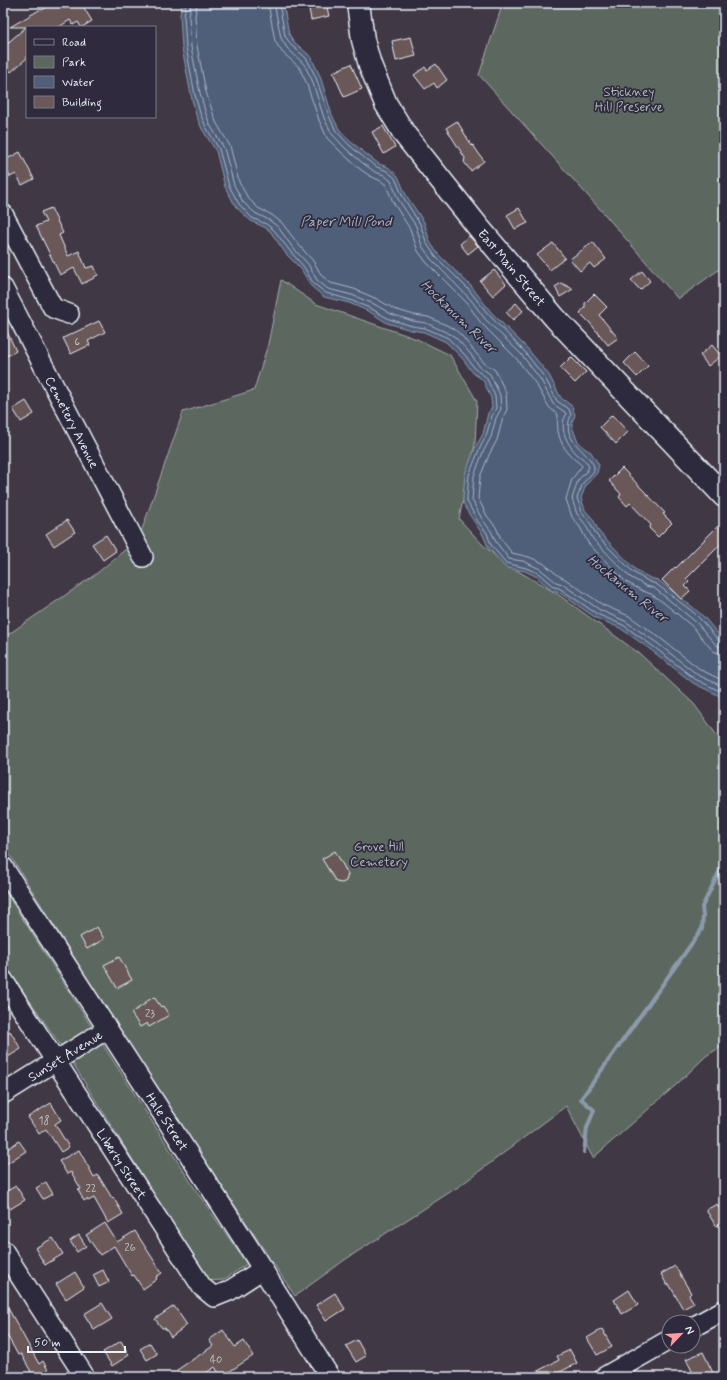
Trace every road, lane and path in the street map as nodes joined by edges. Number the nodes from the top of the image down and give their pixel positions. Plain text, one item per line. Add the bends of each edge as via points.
1 (358, 3) edge
2 (3, 214) edge
3 (3, 288) edge
4 (69, 314) dead end
5 (724, 496) edge
6 (143, 557) dead end
7 (3, 867) edge
8 (3, 980) edge
9 (107, 1029) junction
10 (55, 1061) junction
11 (3, 1094) edge
12 (6, 1261) edge
13 (263, 1269) junction
14 (724, 1310) edge
15 (701, 1323) edge
16 (661, 1345) edge
17 (85, 1377) edge
18 (330, 1377) edge
19 (604, 1377) edge

1 - 5 main road, East Main Street via 363,40 372,72 386,104 409,140 550,313
2 - 4 street via 53,308
3 - 6 street, Cemetery Avenue
7 - 9 street, Hale Street
8 - 10 street, Liberty Street
9 - 10 street, Sunset Avenue
9 - 13 street, Hale Street
10 - 11 street, Sunset Avenue
10 - 13 street, Liberty Street via 202,1287 214,1297 229,1291
12 - 17 street
13 - 18 street, Hale Street
14 - 15 street
16 - 19 street

